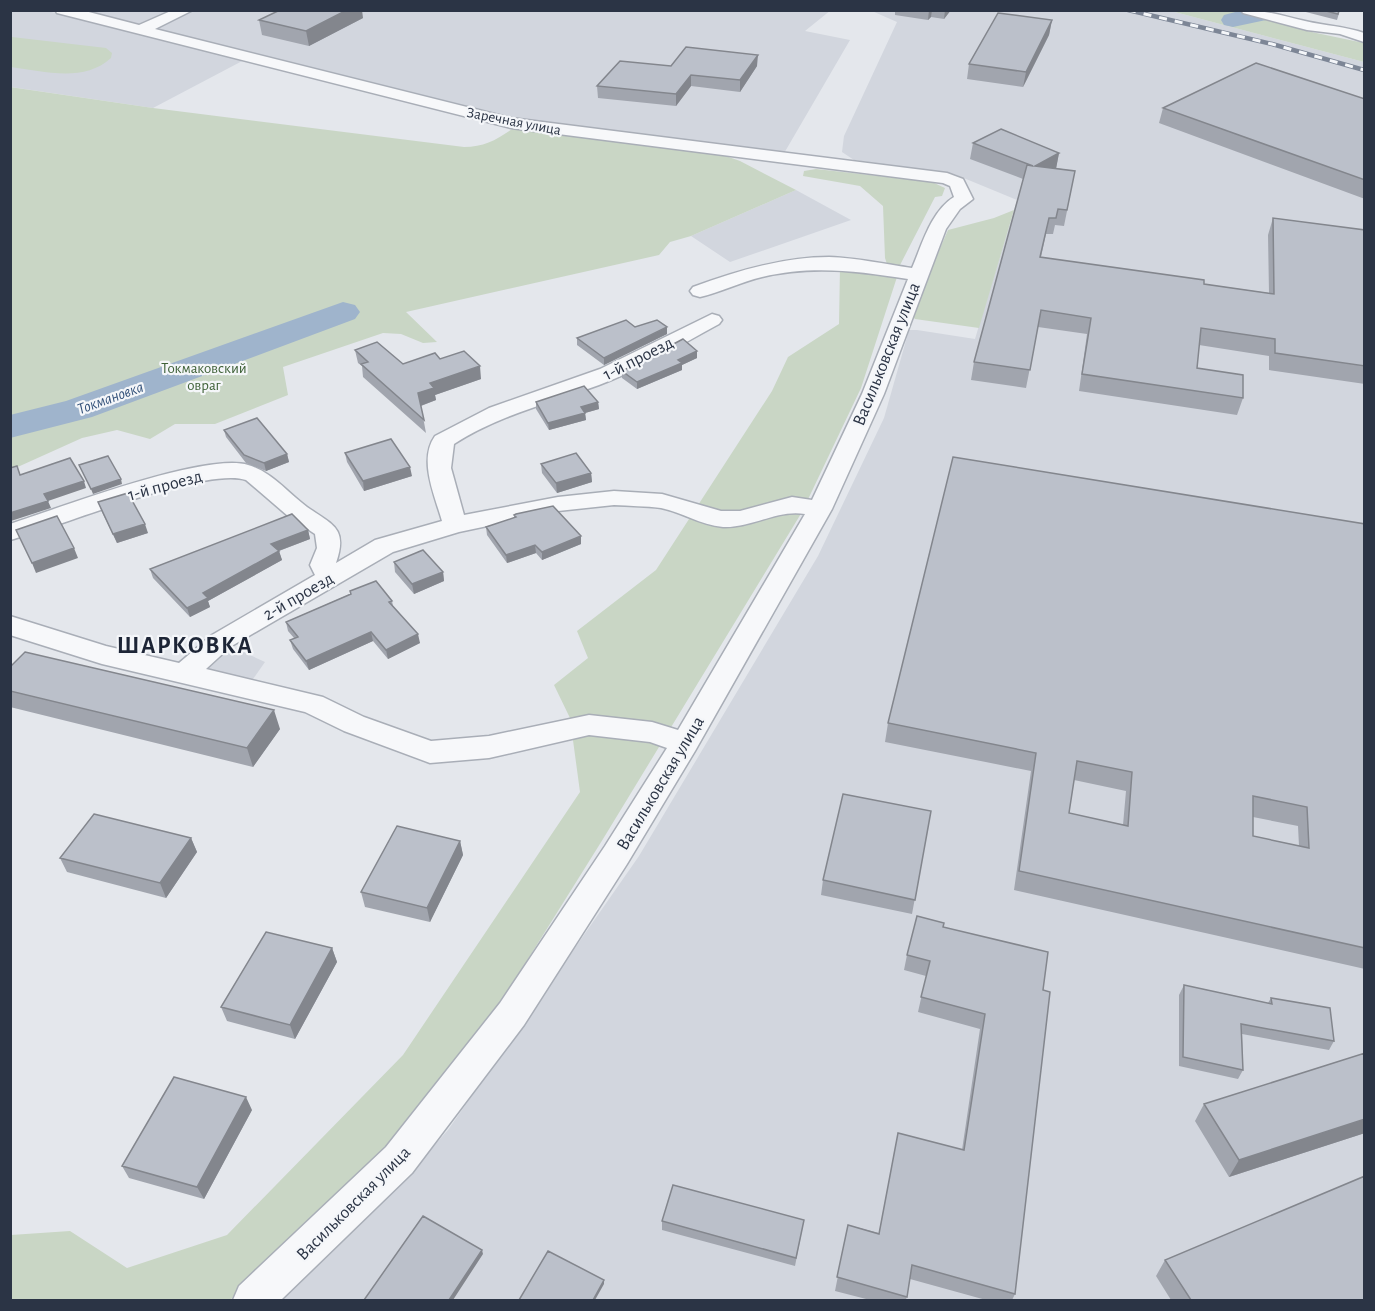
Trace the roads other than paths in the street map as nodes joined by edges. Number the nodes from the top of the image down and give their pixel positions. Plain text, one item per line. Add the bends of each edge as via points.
1 (62, 10) edge
2 (186, 10) edge
3 (1248, 10) edge
4 (140, 30) junction
5 (1365, 38) edge
6 (964, 199) joint
7 (917, 275) junction
8 (700, 291) dead end
9 (712, 320) dead end
10 (820, 509) junction
11 (455, 525) junction
12 (10, 532) edge
13 (329, 578) junction
14 (10, 625) edge
15 (185, 673) junction
16 (685, 743) junction
17 (253, 1300) edge

1 - 4 street, Заречная улица
2 - 4 street
3 - 5 street via 1307,26 1340,24
4 - 6 street, Заречная улица via 518,124 947,178 957,183
6 - 7 street, Васильковская улица via 954,205 937,229
7 - 8 street via 829,263 729,280
7 - 10 street, Васильковская улица via 873,394
9 - 11 street, 1-й проезд via 594,380 491,415 443,441 439,468
10 - 11 street, 2-й проезд via 792,504 741,519 721,519 662,501 614,498 558,504
10 - 16 street, Васильковская улица
11 - 13 street, 2-й проезд via 384,546
12 - 13 street, 1-й проезд via 189,475 240,470 254,475 327,531 330,548 324,566
13 - 15 street, 2-й проезд via 221,641
14 - 15 street via 102,655
15 - 16 street via 313,704 430,752 489,747 589,725 652,732
16 - 17 street, Васильковская улица via 512,1014 399,1160

